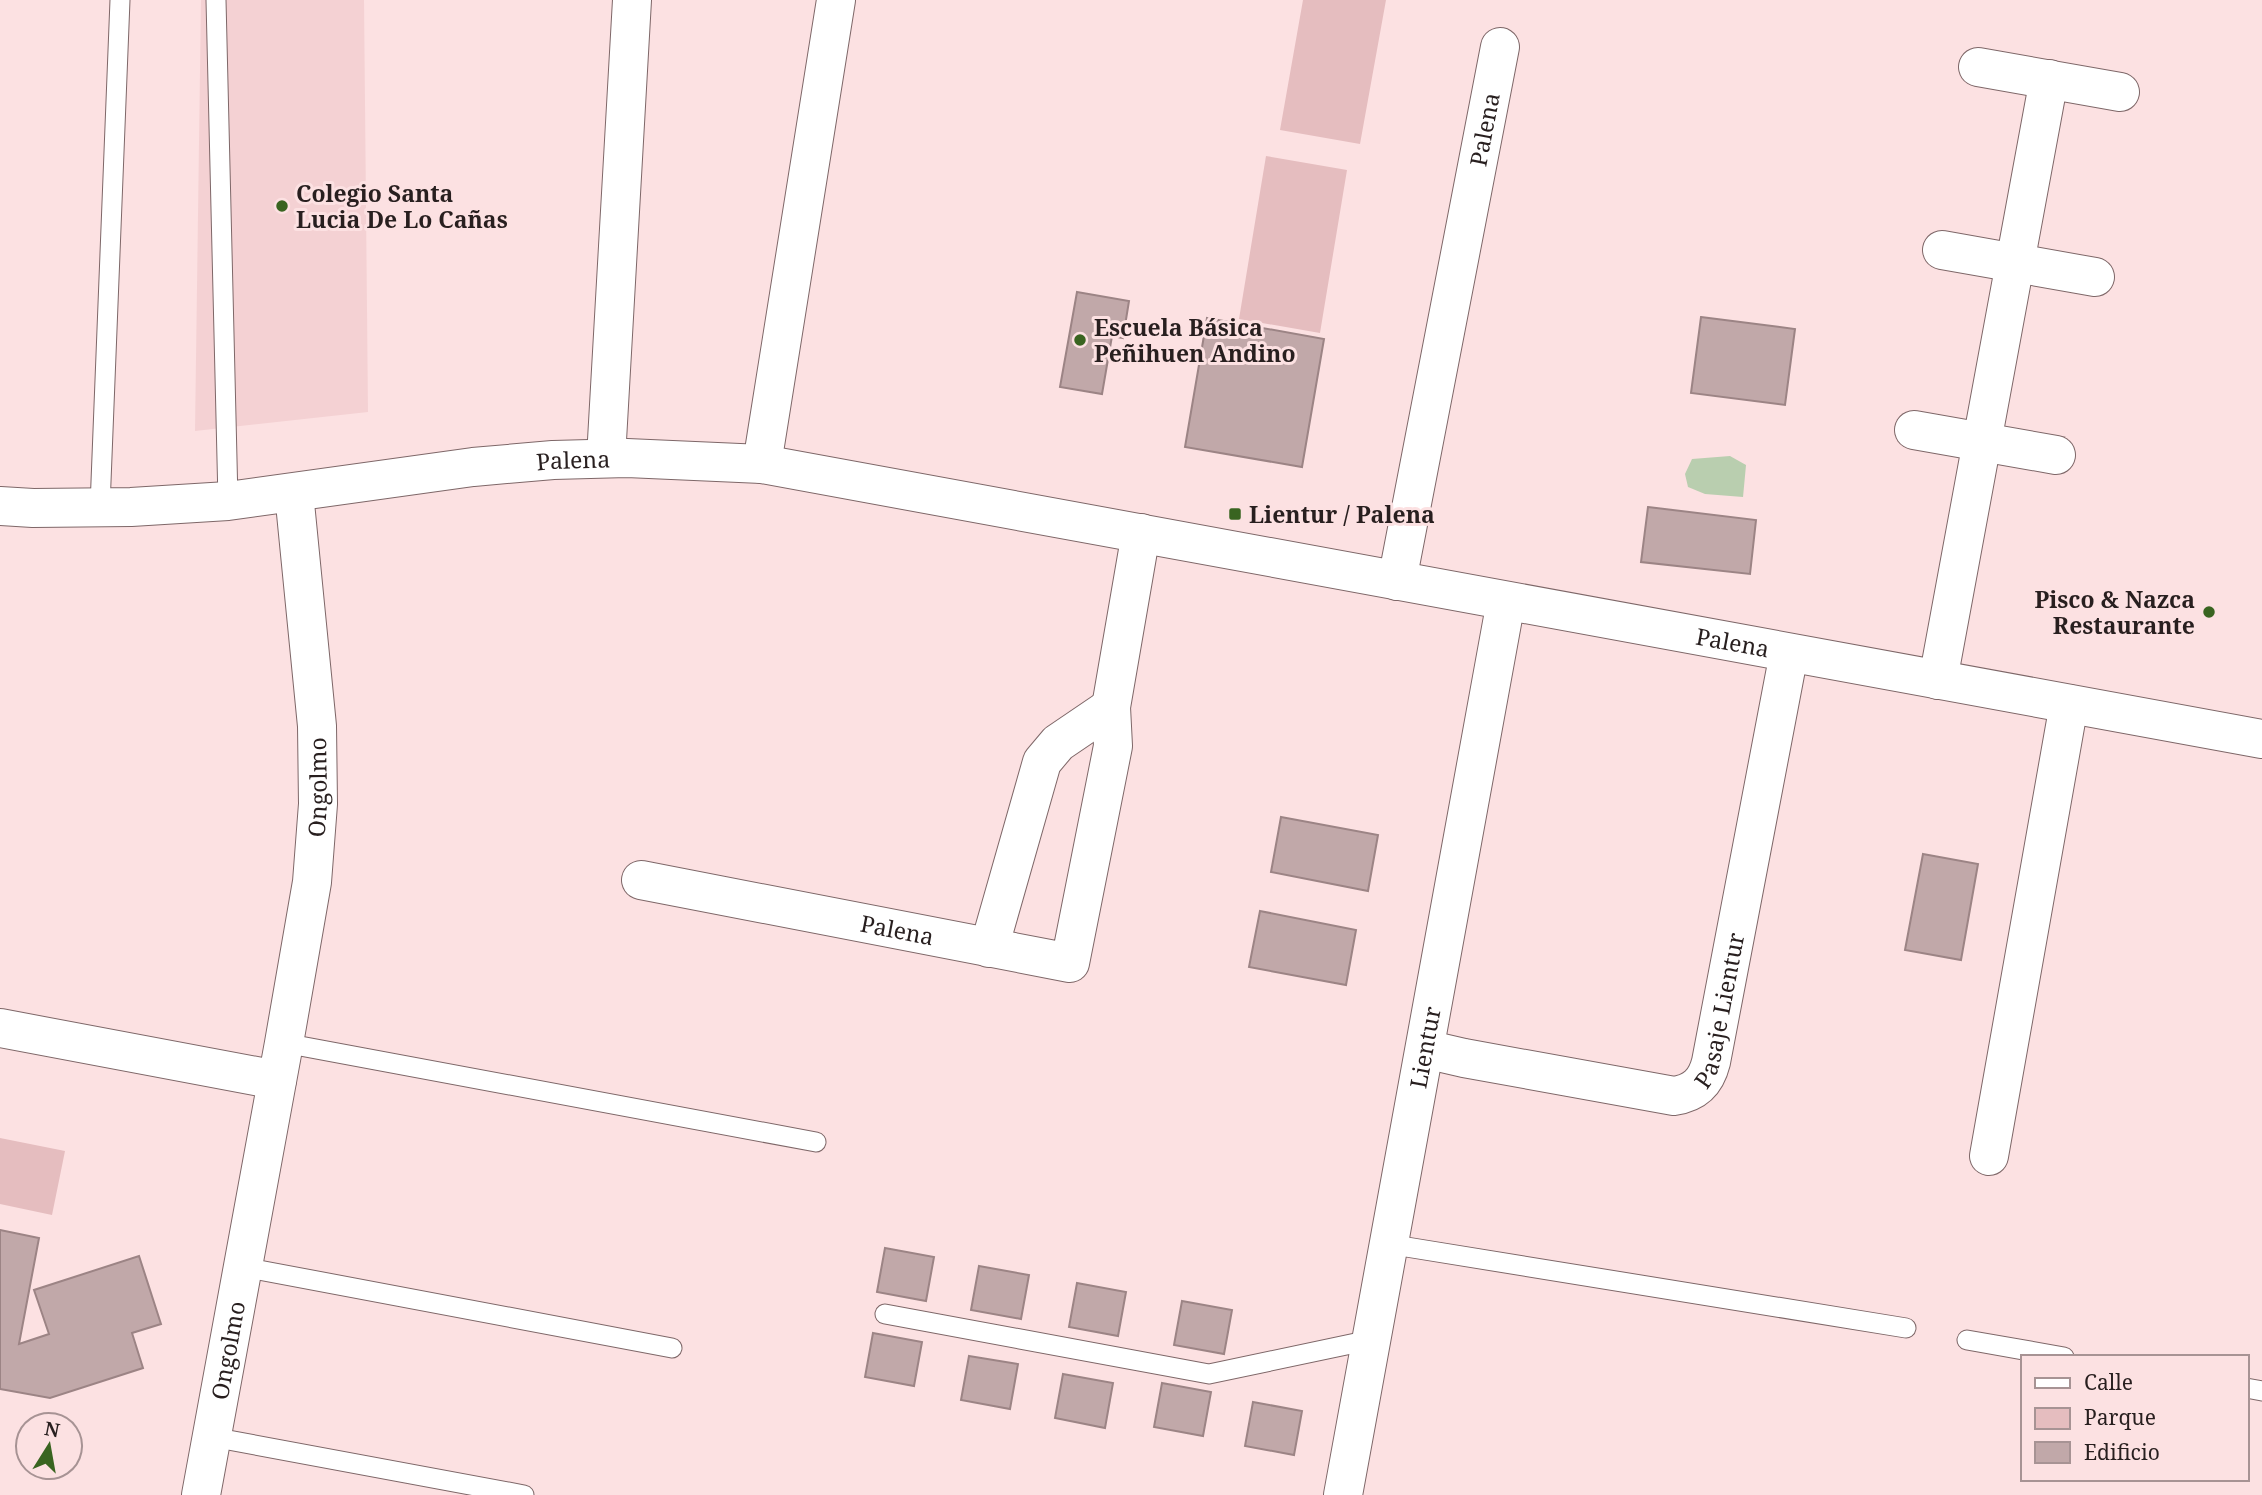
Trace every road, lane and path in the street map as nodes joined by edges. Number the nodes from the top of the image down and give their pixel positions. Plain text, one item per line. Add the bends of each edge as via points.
1 (120, 0) edge
2 (216, 0) edge
3 (632, 0) edge
4 (836, 0) edge
5 (1500, 47) dead end
6 (1978, 67) dead end
7 (2049, 79) junction
8 (2120, 92) dead end
9 (1942, 250) dead end
10 (2015, 263) junction
11 (2095, 277) dead end
12 (1914, 430) dead end
13 (1982, 442) junction
14 (2056, 455) dead end
15 (606, 458) junction
16 (762, 464) junction
17 (294, 493) junction
18 (228, 501) junction
19 (0, 506) edge
20 (100, 507) junction
21 (1141, 533) junction
22 (1397, 581) junction
23 (1506, 601) junction
24 (1789, 653) junction
25 (1938, 680) junction
26 (2069, 704) junction
27 (1111, 707) junction
28 (2262, 739) edge
29 (641, 880) dead end
30 (989, 948) junction
31 (0, 1028) edge
32 (284, 1043) junction
33 (1425, 1049) junction
34 (277, 1080) junction
35 (816, 1142) dead end
36 (1989, 1156) dead end
37 (1388, 1244) junction
38 (243, 1267) junction
39 (885, 1314) dead end
40 (1906, 1328) dead end
41 (1370, 1340) junction
42 (1967, 1340) dead end
43 (672, 1348) dead end
44 (2053, 1355) edge
45 (212, 1437) junction
46 (201, 1495) edge
47 (524, 1495) edge
48 (1343, 1495) edge

1 - 20 lane
2 - 18 lane
3 - 15 street
4 - 16 street
5 - 22 street, Palena
6 - 7 street
7 - 8 street
7 - 10 street
9 - 10 street
10 - 11 street
10 - 13 street
12 - 13 street
13 - 14 street
13 - 25 street
15 - 16 street, Palena
15 - 17 street, Palena via 473,467
16 - 21 street, Palena
17 - 18 street, Palena
17 - 32 street, Ongolmo via 317,726 318,804 306,922
18 - 20 street, Palena
19 - 20 street, Palena
21 - 22 street, Palena
21 - 27 street, Palena
22 - 23 street, Palena
23 - 24 street, Palena
23 - 33 street, Lientur
24 - 25 street, Palena
24 - 33 street, Pasaje Lientur via 1712,1062 1703,1083 1674,1096
25 - 26 street, Palena
26 - 28 street, Palena
26 - 36 street
27 - 30 street via 1058,743 1042,762
27 - 30 street, Palena via 1114,746 1070,963
29 - 30 street, Palena
31 - 34 street
32 - 34 street, Ongolmo
32 - 35 lane
33 - 37 street, Lientur
34 - 38 street, Ongolmo
37 - 40 lane
37 - 41 street, Lientur
38 - 43 lane
38 - 45 street, Ongolmo
39 - 41 lane via 1209,1374
41 - 48 street, Lientur
42 - 44 lane
45 - 46 street, Ongolmo
45 - 47 lane

